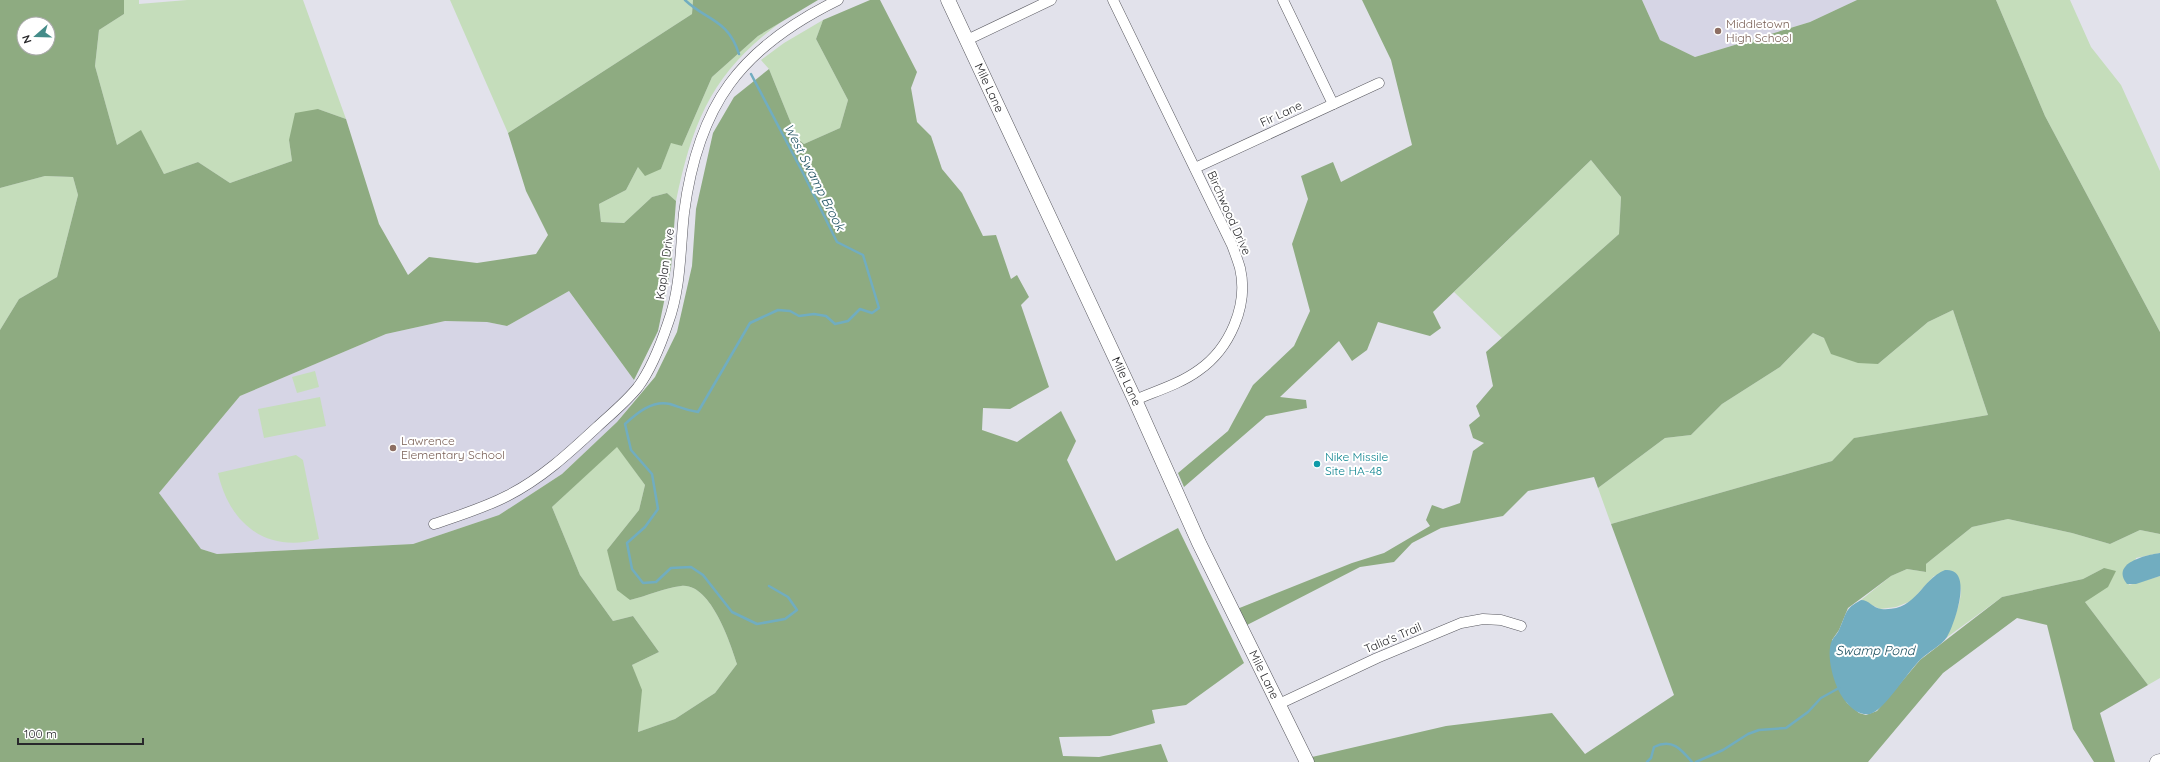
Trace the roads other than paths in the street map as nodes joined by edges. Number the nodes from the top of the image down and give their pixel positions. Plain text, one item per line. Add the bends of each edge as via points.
1 (838, 0) edge
2 (948, 0) edge
3 (1051, 0) edge
4 (1113, 0) edge
5 (1283, 0) edge
6 (967, 40) junction
7 (1379, 83) dead end
8 (1333, 104) junction
9 (1195, 168) junction
10 (1135, 400) junction
11 (434, 524) dead end
12 (1521, 626) dead end
13 (1279, 704) junction
14 (2160, 760) edge
15 (1307, 762) edge
16 (2157, 762) edge

1 - 11 street, Kaplan Drive via 794,23 752,56 738,70 723,92 707,123 691,167 678,281 669,321 650,368 638,387 557,463 530,484 483,507
2 - 6 street, Mile Lane
3 - 6 street
4 - 9 street, Birchwood Drive
5 - 8 street
6 - 10 street, Mile Lane
7 - 8 street, Fir Lane
8 - 9 street, Fir Lane
9 - 10 street, Birchwood Drive via 1240,270 1242,289 1235,324 1213,358 1198,371 1180,382
10 - 13 street, Mile Lane via 1199,543
12 - 13 street, Talia's Trail via 1483,618 1461,623 1377,658
13 - 15 street, Mile Lane
14 - 16 street

